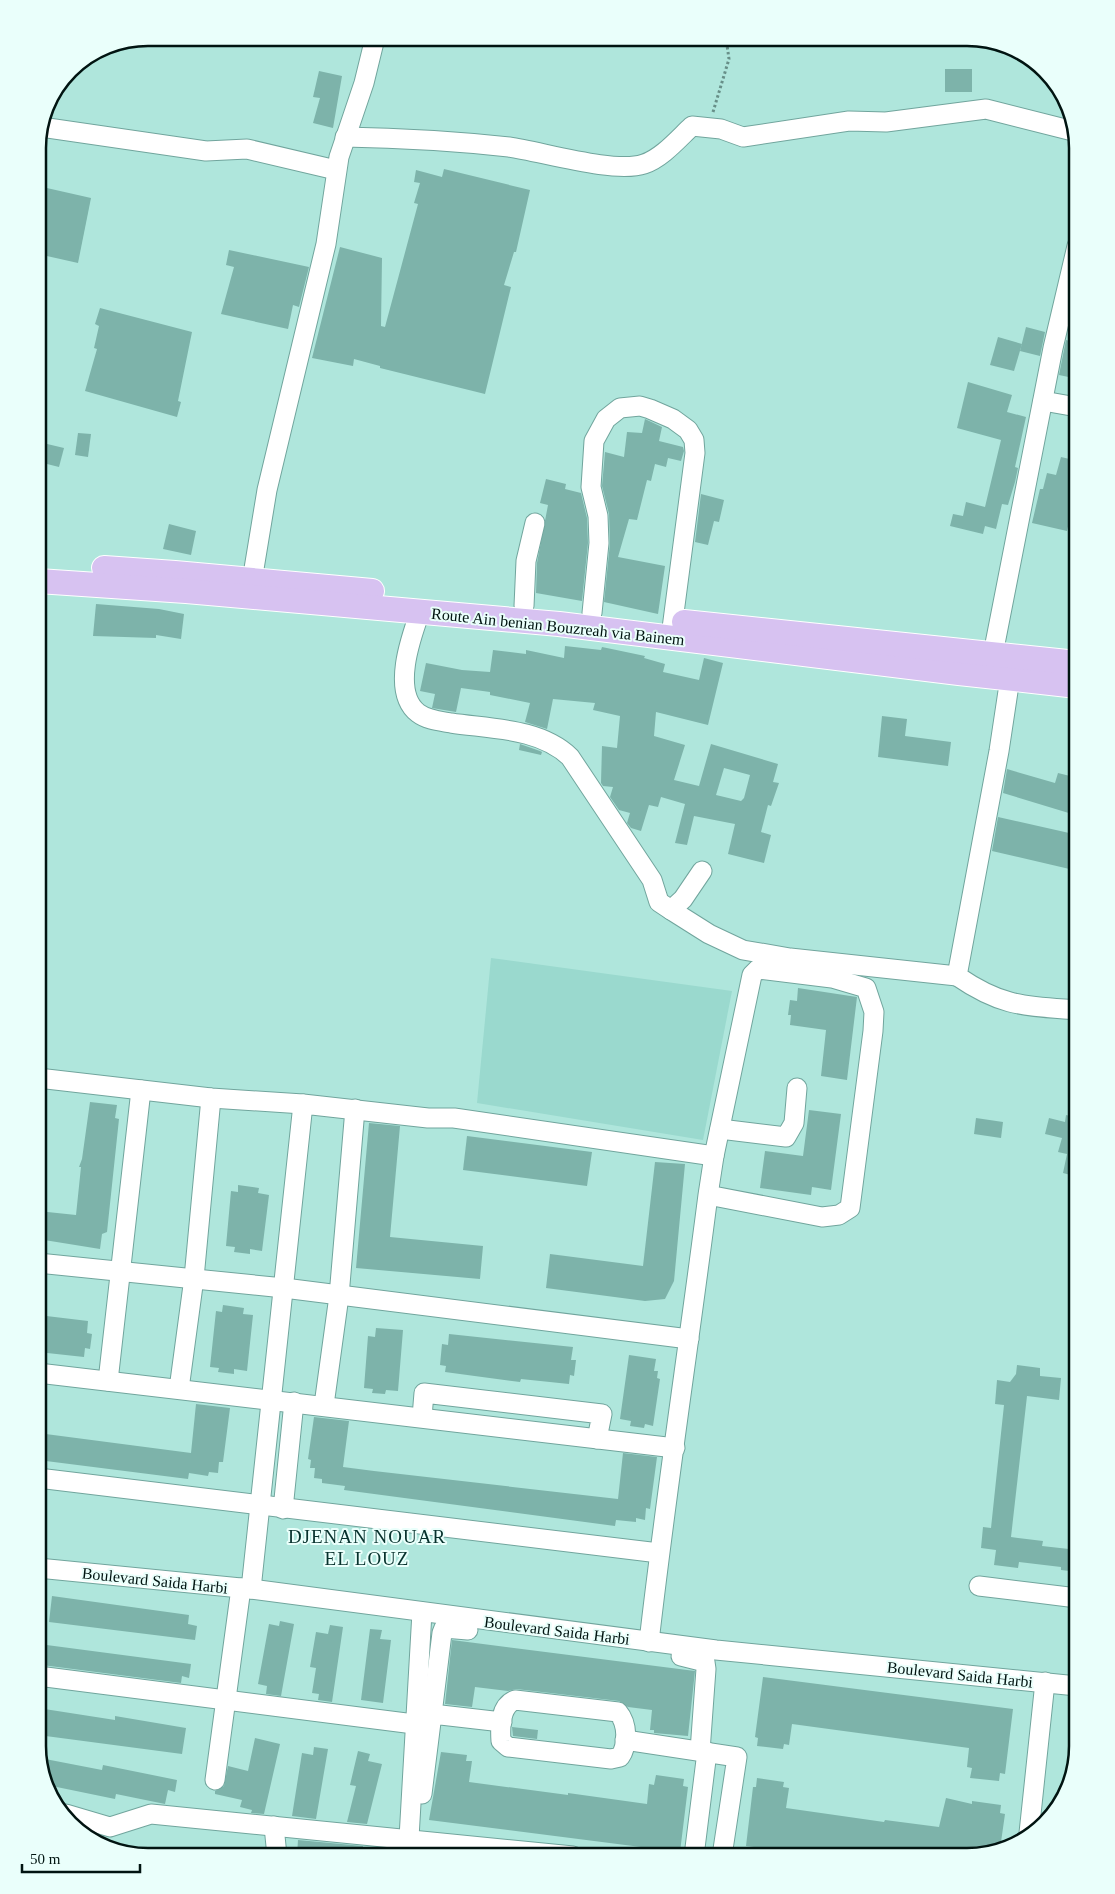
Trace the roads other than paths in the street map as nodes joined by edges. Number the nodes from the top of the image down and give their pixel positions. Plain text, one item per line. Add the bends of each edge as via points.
1 (373, 46) edge
2 (48, 128) edge
3 (1067, 129) edge
4 (345, 137) junction
5 (336, 170) junction
6 (1069, 286) edge
7 (1043, 402) junction
8 (1069, 406) edge
9 (535, 524) dead end
10 (46, 565) edge
11 (46, 581) edge
12 (250, 588) junction
13 (524, 606) junction
14 (420, 612) junction
15 (592, 613) junction
16 (672, 629) junction
17 (993, 654) junction
18 (1069, 662) edge
19 (1010, 678) junction
20 (1069, 685) edge
21 (702, 871) dead end
22 (672, 910) junction
23 (743, 950) junction
24 (758, 969) junction
25 (957, 976) junction
26 (1069, 1009) edge
27 (46, 1079) edge
28 (797, 1088) dead end
29 (141, 1090) junction
30 (211, 1098) junction
31 (303, 1104) junction
32 (355, 1109) junction
33 (720, 1129) junction
34 (714, 1156) junction
35 (708, 1196) junction
36 (46, 1264) edge
37 (121, 1271) junction
38 (194, 1278) junction
39 (284, 1288) junction
40 (339, 1296) junction
41 (689, 1339) junction
42 (46, 1374) edge
43 (108, 1381) junction
44 (180, 1389) junction
45 (270, 1399) junction
46 (294, 1402) junction
47 (324, 1405) junction
48 (675, 1448) junction
49 (46, 1479) edge
50 (259, 1506) junction
51 (283, 1509) junction
52 (659, 1553) junction
53 (46, 1569) edge
54 (979, 1586) dead end
55 (246, 1588) junction
56 (1069, 1597) edge
57 (422, 1612) junction
58 (648, 1642) junction
59 (46, 1677) edge
60 (1046, 1682) junction
61 (1069, 1685) edge
62 (225, 1700) junction
63 (432, 1714) junction
64 (502, 1722) junction
65 (414, 1724) junction
66 (624, 1740) junction
67 (703, 1751) junction
68 (215, 1780) dead end
69 (76, 1817) edge
70 (274, 1826) junction
71 (1030, 1826) edge
72 (417, 1843) edge
73 (276, 1848) edge
74 (477, 1848) edge
75 (695, 1848) edge
76 (723, 1848) edge

1 - 4 street
2 - 5 street via 206,151 247,149
3 - 4 street via 986,109 886,122 849,121 743,138 732,132 692,126 653,160 626,167 472,143
4 - 5 street
5 - 12 street via 326,244 267,490
6 - 7 street
7 - 8 street
7 - 17 street
9 - 13 street via 526,561
10 - 12 main road, Route Ain benian Bouzreah via Bainem via 175,573
11 - 12 main road, Route Ain benian Bouzreah via Bainem
12 - 13 main road, Route Ain benian Bouzreah via Bainem
12 - 14 main road, Route Ain benian Bouzreah via Bainem
13 - 15 main road, Route Ain benian Bouzreah via Bainem
14 - 16 main road, Route Ain benian Bouzreah via Bainem
14 - 22 street via 405,665 408,698 415,710 435,720 523,733 562,749 652,880 659,902
15 - 16 main road, Route Ain benian Bouzreah via Bainem
15 - 16 street via 599,543 598,516 591,487 594,441 612,413 620,408 640,406 673,419 688,430 694,440
16 - 17 main road, Route Ain benian Bouzreah via Bainem
16 - 19 main road, Route Ain benian Bouzreah via Bainem
17 - 18 main road, Route Ain benian Bouzreah via Bainem
19 - 20 main road, Route Ain benian Bouzreah via Bainem
19 - 25 street via 1000,751
21 - 22 street
22 - 23 street via 709,934
23 - 24 street
23 - 25 street
24 - 33 street via 752,975
24 - 35 street via 832,978 866,988 874,1012 873,1031 850,1208 839,1215 822,1217
25 - 26 street via 982,993 1012,1004
27 - 29 street
28 - 33 street via 794,1123 786,1137
29 - 30 street
29 - 37 street
30 - 31 street
30 - 38 street
31 - 32 street
31 - 39 street
32 - 34 street via 454,1118
32 - 40 street
33 - 34 street
34 - 35 street
35 - 41 street
36 - 37 street
37 - 38 street
37 - 43 street
38 - 39 street
38 - 44 street
39 - 40 street
39 - 45 street
40 - 41 street
40 - 47 street
41 - 48 street
42 - 43 street
43 - 44 street
44 - 45 street
45 - 46 street
45 - 50 street
46 - 47 street
46 - 51 street
47 - 48 street
48 - 52 street
49 - 50 street
50 - 51 street
50 - 55 street
51 - 52 street
52 - 58 street
53 - 55 street, Boulevard Saida Harbi
54 - 56 street
55 - 57 street, Boulevard Saida Harbi
55 - 62 street
57 - 58 street, Boulevard Saida Harbi
57 - 65 street
58 - 60 street, Boulevard Saida Harbi
59 - 62 street
60 - 61 street, Boulevard Saida Harbi
60 - 71 street
62 - 65 street
62 - 68 street
63 - 64 street
63 - 67 street via 444,1628 698,1658 705,1662 706,1670
63 - 72 street
64 - 66 street via 501,1741 508,1746 611,1759 620,1758
64 - 66 street via 503,1710 515,1700 618,1712 626,1725
65 - 72 street
66 - 67 street
67 - 75 street
67 - 76 street via 737,1757
69 - 70 street via 110,1828 151,1814
70 - 72 street
70 - 73 street
72 - 74 street

